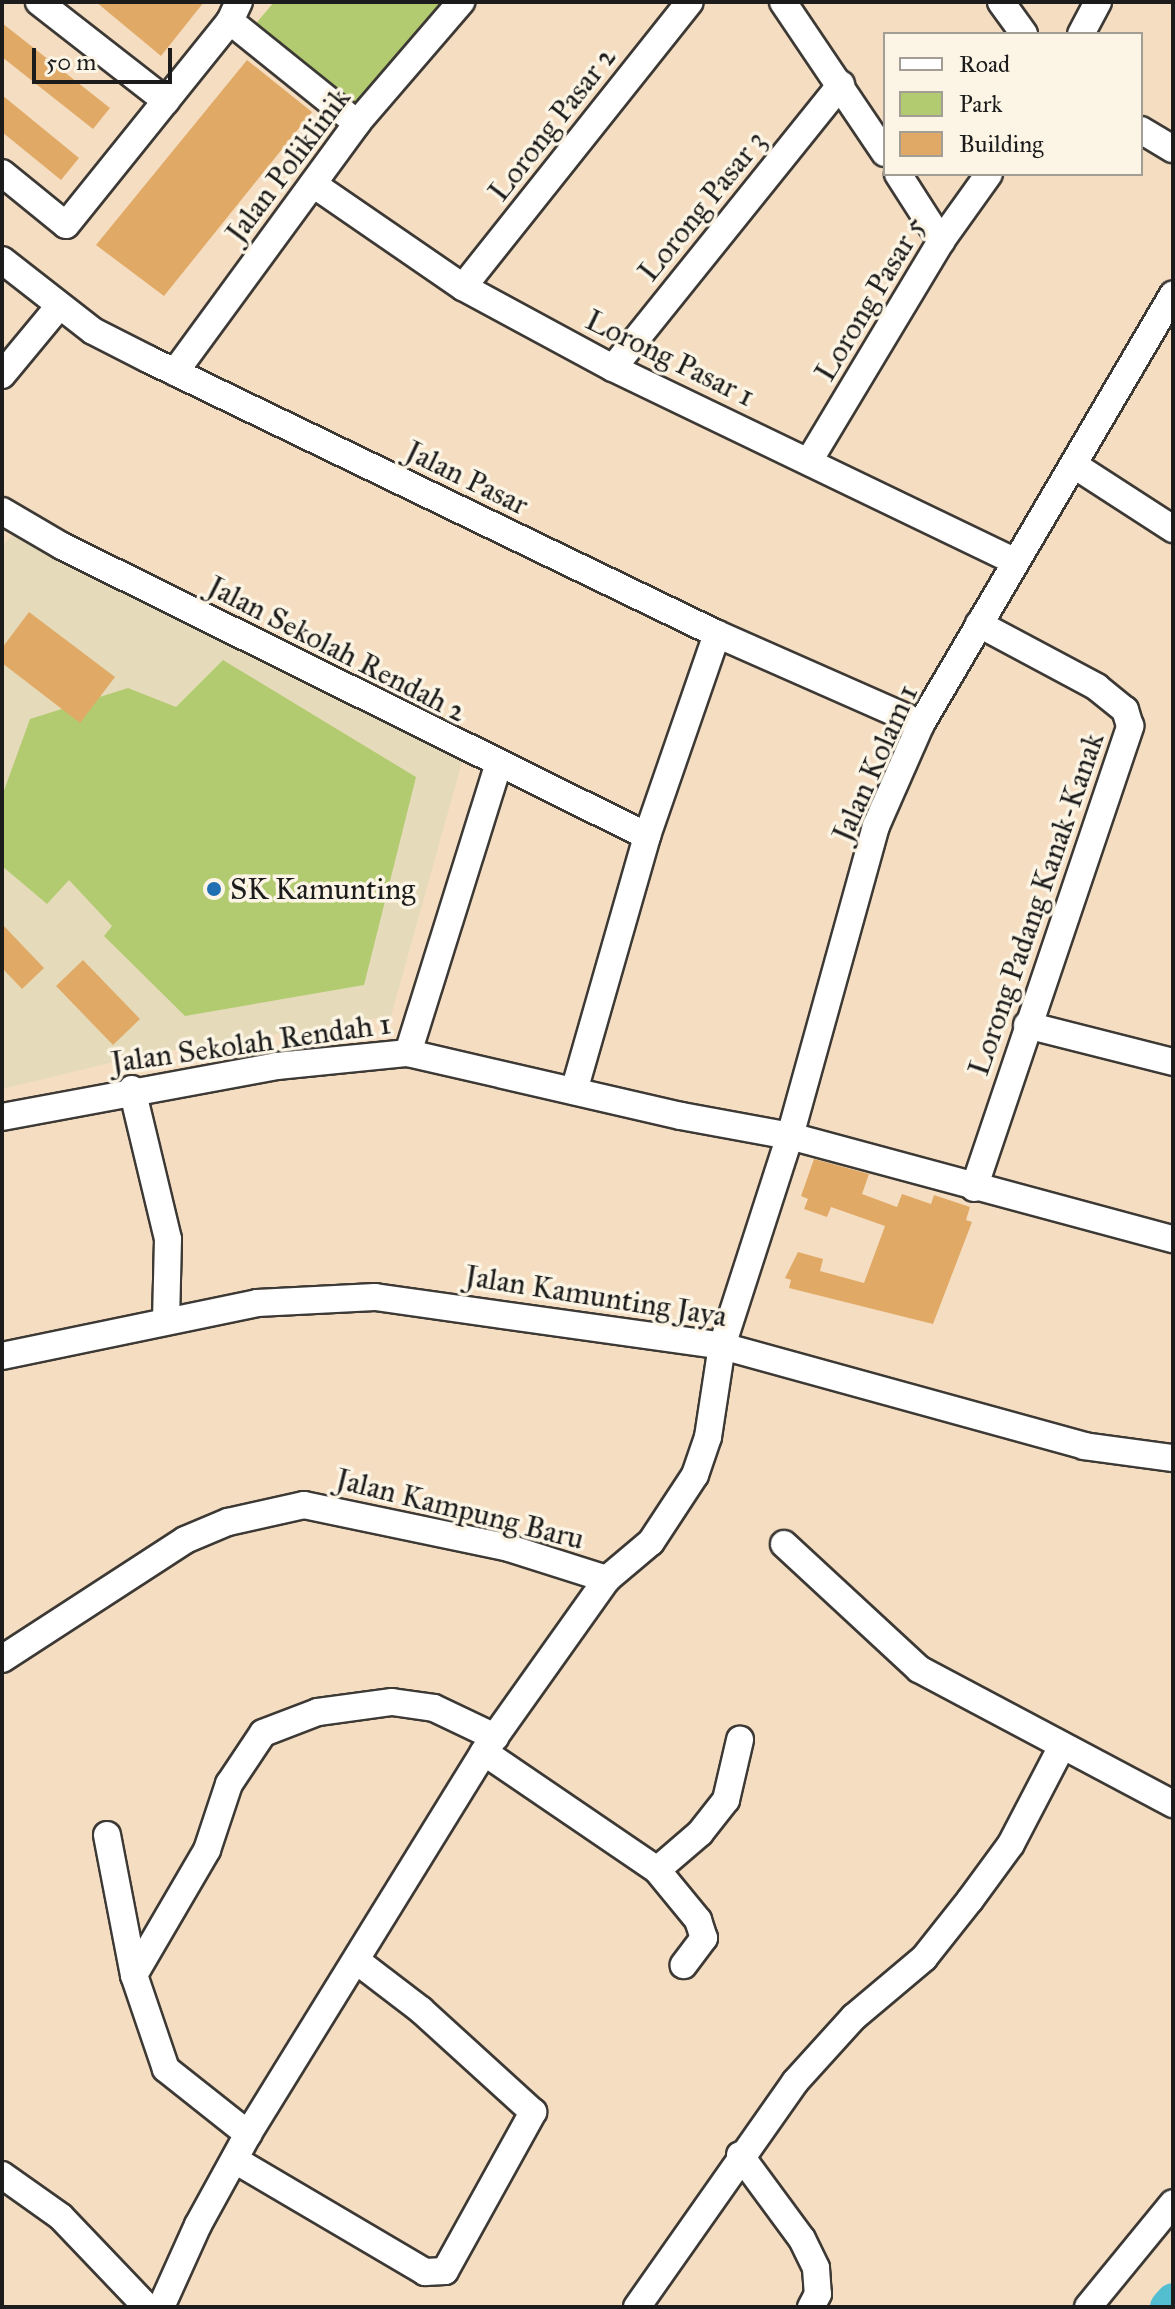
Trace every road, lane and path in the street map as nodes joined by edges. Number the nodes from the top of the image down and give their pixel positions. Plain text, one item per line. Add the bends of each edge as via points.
1 (39, 2) edge
2 (461, 2) edge
3 (690, 2) edge
4 (783, 2) edge
5 (1001, 2) edge
6 (1098, 2) edge
7 (234, 11) edge
8 (1023, 32) edge
9 (1082, 32) edge
10 (841, 84) junction
11 (166, 101) junction
12 (357, 123) junction
13 (1143, 131) edge
14 (1173, 149) edge
15 (883, 150) edge
16 (2, 173) edge
17 (899, 176) edge
18 (988, 176) edge
19 (313, 184) junction
20 (941, 241) junction
21 (2, 260) edge
22 (463, 287) junction
23 (1173, 294) edge
24 (59, 306) junction
25 (613, 368) junction
26 (175, 372) junction
27 (2, 375) edge
28 (809, 461) junction
29 (1074, 465) junction
30 (3, 514) edge
31 (1173, 529) edge
32 (1014, 561) junction
33 (979, 624) junction
34 (717, 634) junction
35 (921, 724) junction
36 (498, 766) junction
37 (647, 836) junction
38 (1027, 1025) junction
39 (408, 1053) junction
40 (1173, 1062) edge
41 (132, 1089) junction
42 (574, 1091) junction
43 (2, 1117) edge
44 (790, 1136) junction
45 (974, 1188) junction
46 (1173, 1239) edge
47 (166, 1321) junction
48 (722, 1346) junction
49 (2, 1356) edge
50 (1173, 1458) edge
51 (784, 1544) dead end
52 (607, 1579) junction
53 (2, 1659) edge
54 (740, 1740) dead end
55 (490, 1744) junction
56 (1062, 1746) junction
57 (1173, 1804) edge
58 (107, 1835) dead end
59 (657, 1870) junction
60 (357, 1961) junction
61 (684, 1965) dead end
62 (134, 1975) junction
63 (248, 2134) junction
64 (740, 2155) junction
65 (235, 2160) junction
66 (2, 2175) edge
67 (1173, 2203) edge
68 (147, 2307) edge
69 (161, 2307) edge
70 (637, 2307) edge
71 (811, 2307) edge
72 (1088, 2307) edge

1 - 11 street
2 - 12 street, Jalan Poliklinik
3 - 22 street, Lorong Pasar 2
4 - 10 street
5 - 8 street
6 - 9 street
7 - 11 street
7 - 12 street
10 - 15 street
10 - 25 street, Lorong Pasar 3
11 - 16 street via 66,225
12 - 19 street, Jalan Poliklinik
13 - 14 street
17 - 20 street
18 - 20 street, Lorong Pasar 5
19 - 22 street, Lorong Pasar 1
19 - 26 street, Jalan Poliklinik
20 - 28 street, Lorong Pasar 5
21 - 24 street, Jalan Pasar
22 - 25 street, Lorong Pasar 1
23 - 29 street, Jalan Kolam 1
24 - 26 street, Jalan Pasar via 93,331
24 - 27 street
25 - 28 street, Lorong Pasar 1
26 - 34 street, Jalan Pasar
28 - 32 street, Lorong Pasar 1
29 - 31 street
29 - 32 street, Jalan Kolam 1
30 - 36 street, Jalan Sekolah Rendah 2
32 - 33 street, Jalan Kolam 1
33 - 35 street, Jalan Kolam 1
33 - 38 street, Lorong Padang Kanak-Kanak via 1097,687 1125,710 1130,726
34 - 35 street, Jalan Pasar
34 - 37 street
35 - 44 street, Jalan Kolam 1 via 876,826
36 - 37 street, Jalan Sekolah Rendah 2
36 - 39 street
37 - 42 street
38 - 40 street
38 - 45 street, Lorong Padang Kanak-Kanak
39 - 41 street, Jalan Sekolah Rendah 1 via 322,1059
39 - 42 street, Jalan Sekolah Rendah 1
41 - 43 street, Jalan Sekolah Rendah 1
41 - 47 street via 168,1239
42 - 44 street, Jalan Sekolah Rendah 1
44 - 45 street, Jalan Sekolah Rendah 1
44 - 48 street, Jalan Kolam 1
45 - 46 street, Jalan Sekolah Rendah 1
47 - 48 street, Jalan Kamunting Jaya via 257,1303 375,1297
47 - 49 street, Jalan Kamunting Jaya
48 - 50 street, Jalan Kamunting Jaya via 1084,1446
48 - 52 street, Jalan Kolam 1 via 708,1437 695,1475 651,1542
51 - 56 street via 919,1669
52 - 53 street, Jalan Kampung Baru via 509,1548 304,1505 228,1522 185,1540
52 - 55 street, Jalan Kolam 1
54 - 59 street via 726,1800 700,1833
55 - 59 street
55 - 60 street, Jalan Kolam 1
55 - 62 street via 434,1708 392,1702 318,1712 263,1733 229,1784 201,1862
56 - 57 street
56 - 64 street via 1011,1844 924,1958 854,2017 795,2082
58 - 62 street
59 - 61 street via 698,1920 704,1938
60 - 63 street, Jalan Kolam 1
60 - 65 street via 502,2080 533,2112 530,2126 445,2271 425,2272
62 - 63 street via 166,2069
63 - 65 street, Jalan Kolam 1
64 - 70 street
64 - 71 street via 802,2239 816,2268 818,2294
65 - 69 street, Jalan Kolam 1
66 - 68 street via 61,2217
67 - 72 street

